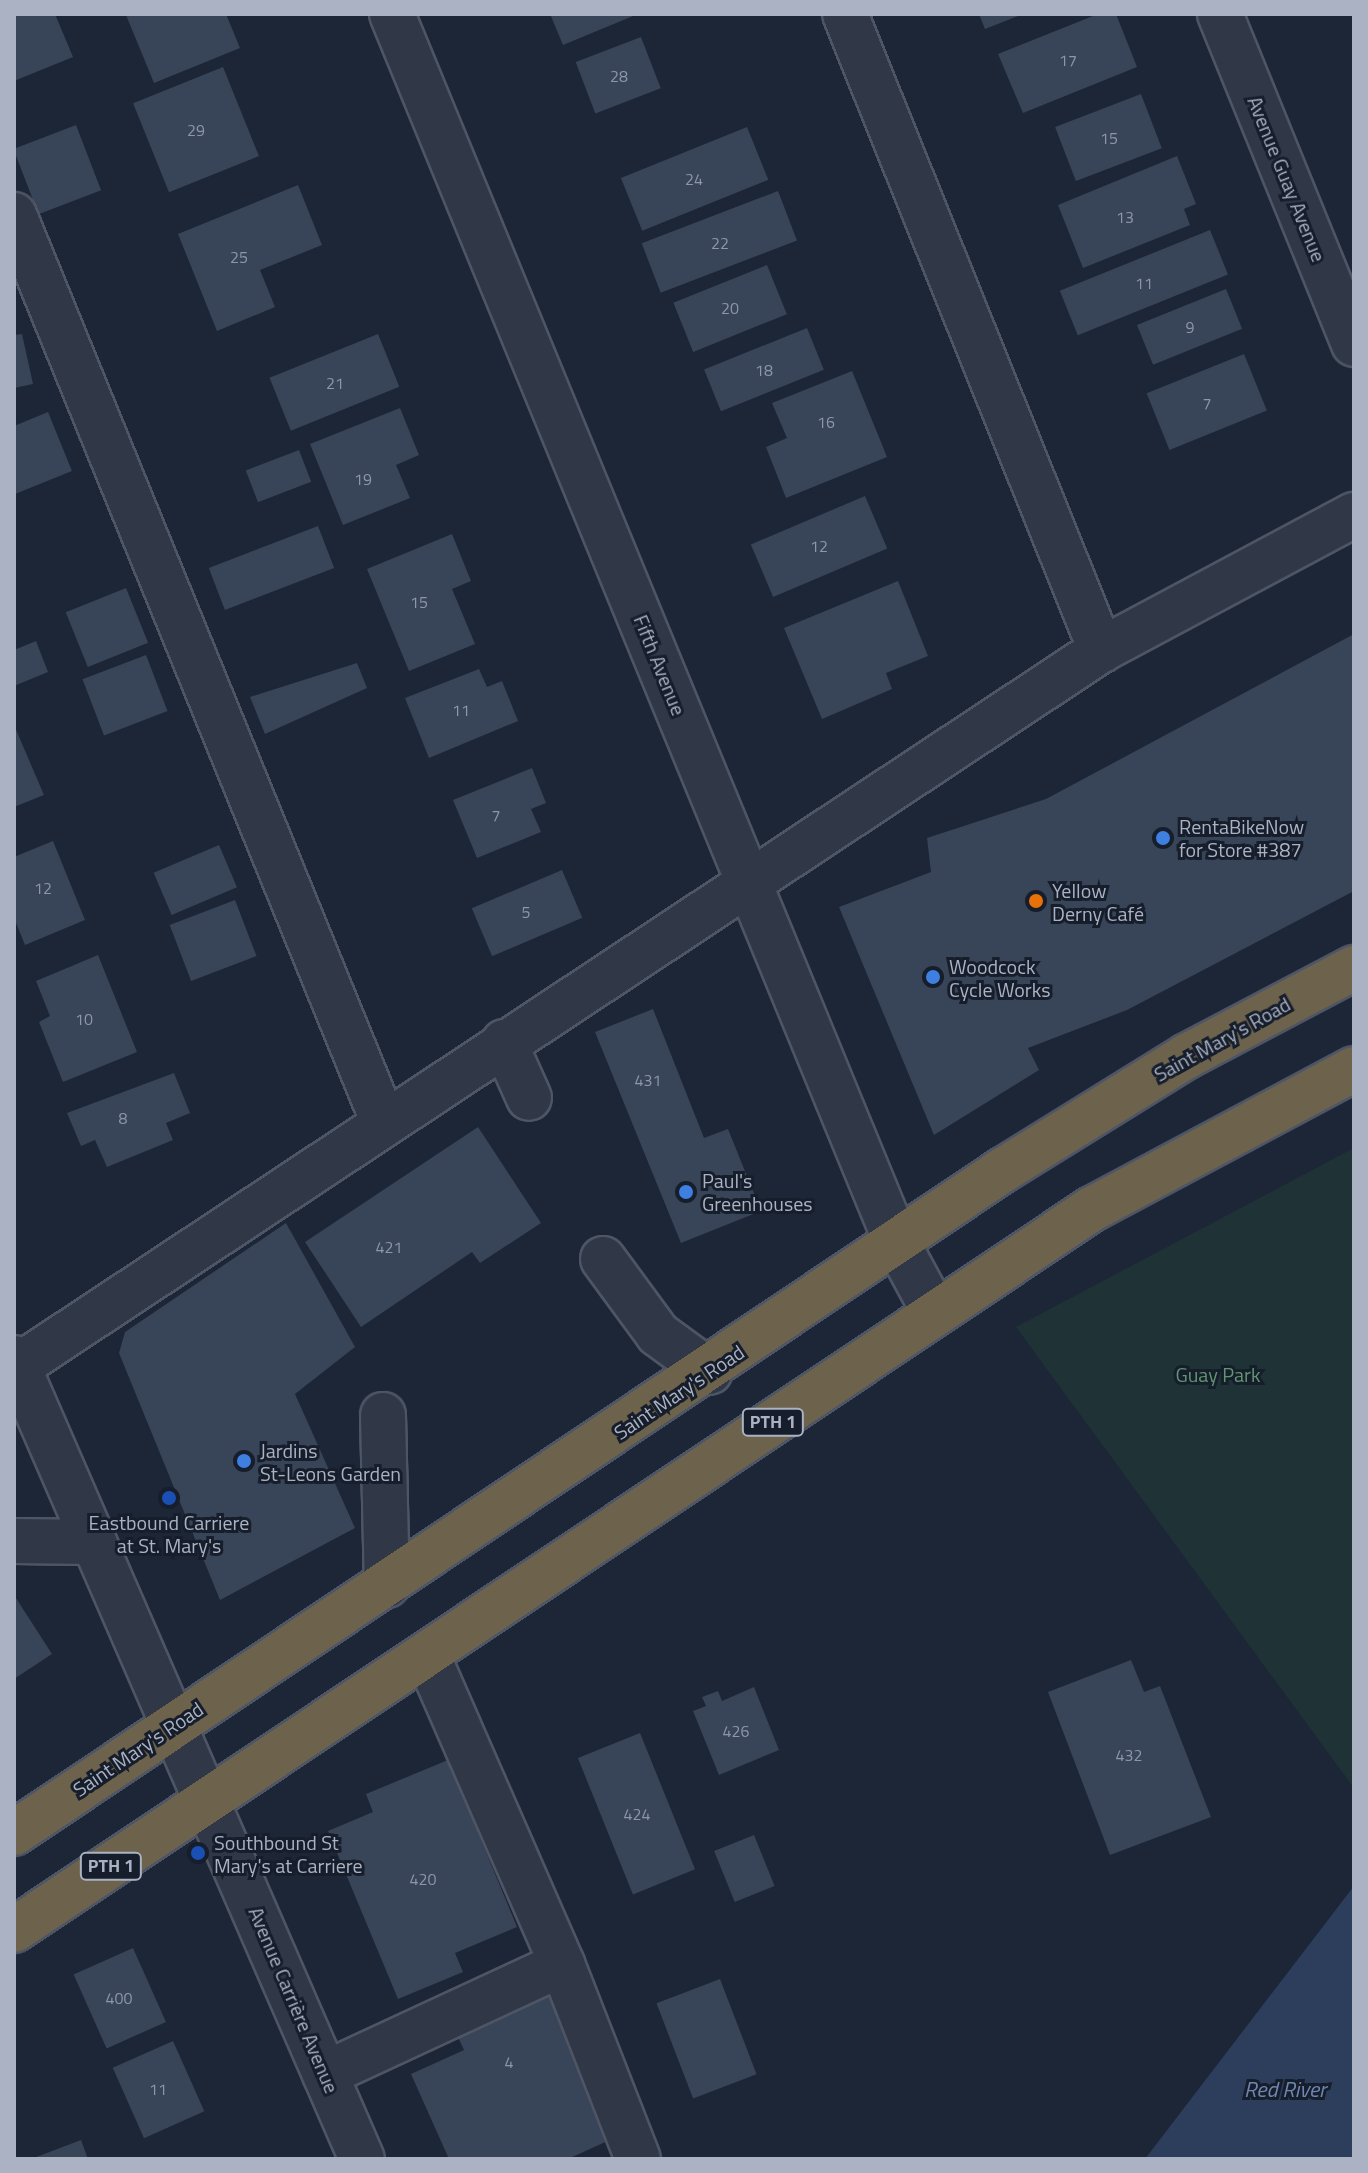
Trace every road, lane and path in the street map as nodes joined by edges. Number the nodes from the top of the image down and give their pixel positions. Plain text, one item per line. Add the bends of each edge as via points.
1 (392, 14) edge
2 (845, 14) edge
3 (1220, 14) edge
4 (14, 215) edge
5 (1354, 344) edge
6 (1354, 515) edge
7 (1101, 650) junction
8 (748, 879) junction
9 (1354, 968) edge
10 (504, 1042) junction
11 (1354, 1069) edge
12 (529, 1098) dead end
13 (384, 1123) junction
14 (896, 1241) junction
15 (603, 1259) dead end
16 (935, 1313) junction
17 (16, 1363) edge
18 (710, 1372) junction
19 (383, 1415) dead end
20 (14, 1541) edge
21 (94, 1542) junction
22 (387, 1585) junction
23 (427, 1655) junction
24 (173, 1726) junction
25 (208, 1802) junction
26 (14, 1833) edge
27 (14, 1930) edge
28 (562, 1964) junction
29 (325, 2074) junction
30 (362, 2159) edge
31 (638, 2159) edge

1 - 8 street, Fifth Avenue
2 - 7 street
3 - 5 street, Avenue Guay Avenue
4 - 13 street
6 - 7 street
7 - 8 street
8 - 10 street
8 - 14 street, Fifth Avenue
9 - 14 highway, Saint Mary's Road via 1125,1093
10 - 12 street
10 - 13 street
11 - 16 highway, PTH 1 via 1133,1185
13 - 17 street
14 - 16 street, Fifth Avenue
14 - 18 highway, Saint Mary's Road
15 - 18 street via 658,1334
16 - 23 highway, PTH 1
17 - 21 street, Avenue Carrière Avenue
18 - 22 highway, Saint Mary's Road
19 - 22 street
20 - 21 street
21 - 24 street, Avenue Carrière Avenue
22 - 24 highway, Saint Mary's Road
23 - 25 highway, PTH 1
23 - 28 street
24 - 25 street, Avenue Carrière Avenue
24 - 26 highway, Saint Mary's Road
25 - 27 highway, PTH 1
25 - 29 street, Avenue Carrière Avenue
28 - 29 street
28 - 31 street
29 - 30 street, Avenue Carrière Avenue

